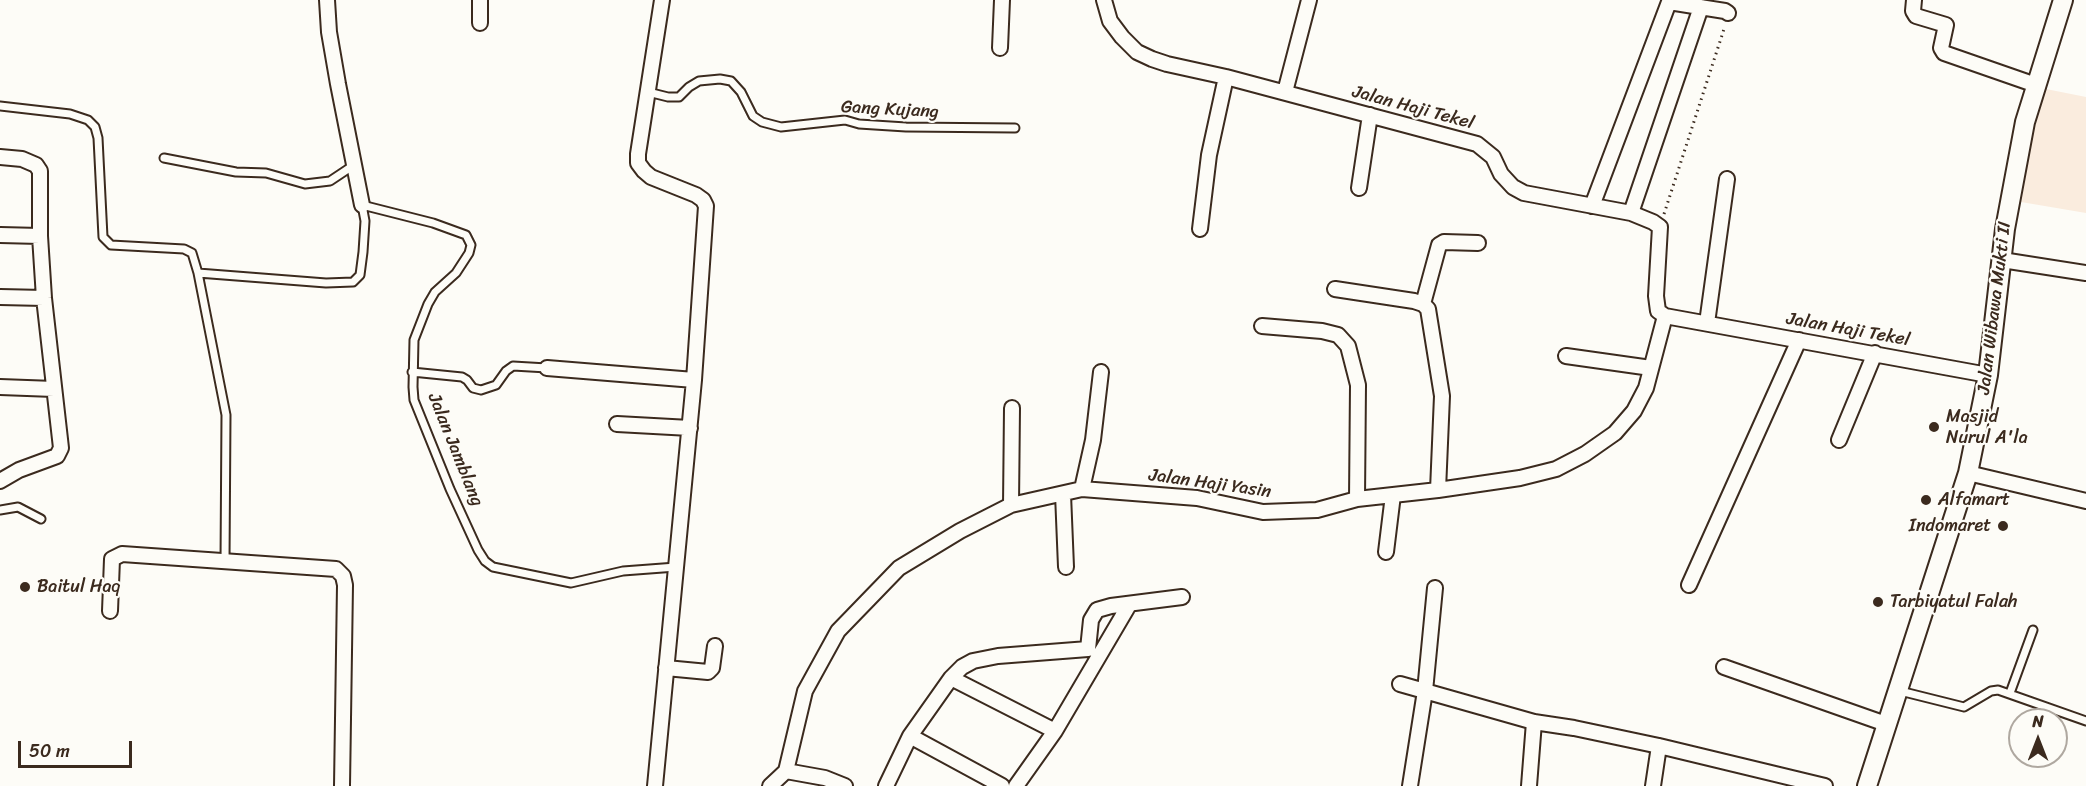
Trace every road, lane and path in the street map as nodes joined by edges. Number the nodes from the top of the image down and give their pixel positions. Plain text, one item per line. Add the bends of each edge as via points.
1 (327, 0) edge
2 (480, 0) edge
3 (662, 0) edge
4 (1002, 0) edge
5 (1104, 0) edge
6 (1309, 0) edge
7 (1914, 0) edge
8 (2063, 0) edge
9 (1669, 1) edge
10 (1701, 7) junction
11 (1728, 13) joint
12 (480, 23) dead end
13 (1000, 48) dead end
14 (1226, 76) junction
15 (2036, 85) junction
16 (648, 92) junction
17 (1285, 92) junction
18 (0, 106) edge
19 (1370, 115) junction
20 (1015, 128) dead end
21 (0, 157) edge
22 (164, 158) dead end
23 (355, 164) junction
24 (1727, 179) dead end
25 (1359, 188) dead end
26 (362, 205) junction
27 (1592, 206) junction
28 (1631, 213) junction
29 (1660, 227) junction
30 (1200, 229) dead end
31 (0, 235) edge
32 (40, 236) junction
33 (1478, 243) dead end
34 (2002, 260) junction
35 (198, 273) junction
36 (2086, 273) edge
37 (1335, 289) dead end
38 (0, 297) edge
39 (44, 298) junction
40 (1423, 304) junction
41 (1665, 316) junction
42 (1707, 323) junction
43 (1262, 326) dead end
44 (1799, 340) junction
45 (1875, 353) junction
46 (1566, 356) dead end
47 (548, 368) joint
48 (1651, 368) junction
49 (412, 372) junction
50 (1101, 372) dead end
51 (1988, 375) junction
52 (694, 380) junction
53 (0, 387) edge
54 (54, 389) junction
55 (1012, 408) dead end
56 (617, 424) dead end
57 (690, 428) junction
58 (1839, 440) dead end
59 (0, 468) edge
60 (19, 470) junction
61 (1968, 473) junction
62 (0, 482) edge
63 (1082, 489) junction
64 (1438, 490) junction
65 (1063, 494) junction
66 (1393, 495) junction
67 (1357, 499) junction
68 (2086, 501) edge
69 (1011, 505) junction
70 (0, 510) edge
71 (42, 519) dead end
72 (1386, 552) dead end
73 (225, 561) junction
74 (676, 567) junction
75 (1066, 567) dead end
76 (1689, 585) dead end
77 (1435, 588) dead end
78 (1182, 597) dead end
79 (1129, 605) junction
80 (110, 611) dead end
81 (2033, 630) dead end
82 (715, 646) dead end
83 (1088, 649) junction
84 (1103, 652) junction
85 (1724, 667) dead end
86 (666, 668) junction
87 (951, 678) junction
88 (1400, 684) dead end
89 (1425, 691) junction
90 (1898, 691) junction
91 (2010, 693) junction
92 (2086, 721) edge
93 (1534, 722) junction
94 (1886, 724) junction
95 (1055, 731) junction
96 (910, 736) junction
97 (1659, 746) junction
98 (786, 771) junction
99 (342, 786) edge
100 (656, 786) edge
101 (770, 786) edge
102 (845, 786) edge
103 (886, 786) edge
104 (1002, 786) edge
105 (1016, 786) edge
106 (1410, 786) edge
107 (1529, 786) edge
108 (1653, 786) edge
109 (1826, 786) edge
110 (1868, 786) edge

1 - 23 street via 329,32
2 - 12 street
3 - 16 street
4 - 13 street
5 - 14 street, Jalan Haji Tekel via 1110,21 1137,52 1167,64
6 - 17 street
7 - 15 street via 1916,16 1946,25 1941,48 1944,53
8 - 15 main road, Jalan Wibawa Mukti II
9 - 10 street
9 - 27 street
10 - 11 street
10 - 28 street
11 - 29 path
14 - 17 street, Jalan Haji Tekel
14 - 30 street via 1209,155
15 - 34 main road, Jalan Wibawa Mukti II via 2025,122
16 - 20 lane, Gang Kujang via 679,97 699,81 731,81 753,116 781,127 845,120 906,127
16 - 52 street via 638,163 651,177 696,195 705,206
17 - 19 street, Jalan Haji Tekel
18 - 35 lane via 70,114 88,120 98,138 103,237 111,245 184,249 192,253
19 - 25 street
19 - 27 street, Jalan Haji Tekel via 1477,144 1493,157 1513,187 1524,194
21 - 32 street via 22,159 40,171
22 - 23 lane via 236,172 266,173 305,184 330,181
23 - 26 street
24 - 42 street
26 - 35 lane via 363,252 360,275 353,282
26 - 49 lane, Jalan Jamblang via 461,232 471,245 464,263 428,304 414,340
27 - 28 street, Jalan Haji Tekel
28 - 29 street, Jalan Haji Tekel
29 - 41 street via 1656,296 1658,311
31 - 32 street
32 - 39 street
33 - 40 street via 1439,245
34 - 36 street
34 - 51 main road, Jalan Wibawa Mukti II
35 - 73 lane via 226,415
37 - 40 street
38 - 39 street
39 - 54 street
40 - 64 street via 1429,314 1442,396
41 - 42 street, Jalan Haji Tekel
41 - 48 street, Jalan Haji Yasin
42 - 44 street, Jalan Haji Tekel
43 - 67 street via 1322,330 1338,335 1348,346 1358,385
44 - 45 street, Jalan Haji Tekel
44 - 76 street
45 - 51 street, Jalan Haji Tekel
45 - 58 street
46 - 48 street
47 - 49 lane via 513,366 496,386 481,390 462,377
47 - 52 street
48 - 64 street, Jalan Haji Yasin via 1634,411 1615,433 1585,454 1556,469 1520,478
49 - 74 lane, Jalan Jamblang via 414,400 450,489 478,550 493,567 571,583 623,571
50 - 63 street via 1093,440
51 - 61 main road, Jalan Wibawa Mukti II
52 - 57 street
53 - 54 street
54 - 60 street via 60,451 52,459
55 - 69 street
56 - 57 street
57 - 74 street
59 - 60 street
60 - 62 street
61 - 68 street
61 - 90 main road, Jalan Wibawa Mukti II
63 - 65 street, Jalan Haji Yasin
63 - 67 street, Jalan Haji Yasin via 1197,498 1263,512 1317,510
64 - 66 street, Jalan Haji Yasin
65 - 69 street, Jalan Haji Yasin
65 - 75 street
66 - 67 street, Jalan Haji Yasin
66 - 72 street
69 - 98 street, Jalan Haji Yasin via 899,568 838,631 805,691
70 - 71 lane via 18,507
73 - 80 street via 116,556 111,564
73 - 99 street via 327,567 343,576
74 - 86 street
77 - 89 street
78 - 79 street
79 - 83 street via 1097,610 1091,620
79 - 84 street
81 - 91 lane
82 - 86 street via 708,672
83 - 84 street
83 - 87 street via 973,661
84 - 95 street
85 - 94 street
86 - 100 street
87 - 95 street
87 - 96 street
88 - 89 street
89 - 93 street
89 - 106 street
90 - 91 lane via 1964,707 1991,691
90 - 94 main road, Jalan Wibawa Mukti II
91 - 92 lane
93 - 97 street
93 - 107 street
94 - 110 main road, Jalan Wibawa Mukti II
95 - 105 street
96 - 103 street
96 - 104 street
97 - 108 street
97 - 109 street
98 - 101 street
98 - 102 street

